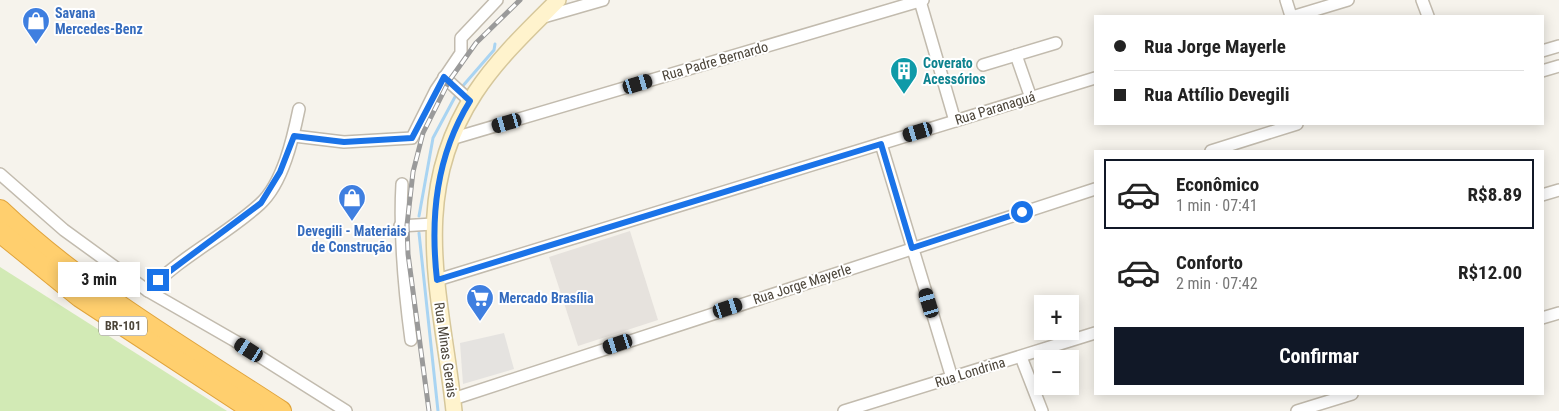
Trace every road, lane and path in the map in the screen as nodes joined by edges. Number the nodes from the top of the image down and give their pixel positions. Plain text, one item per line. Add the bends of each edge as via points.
1 (497, 0) edge
2 (558, 0) edge
3 (603, 0) edge
4 (921, 0) edge
5 (1286, 0) edge
6 (1348, 0) edge
7 (1422, 0) edge
8 (1291, 15) edge
9 (1298, 15) edge
10 (1428, 15) edge
11 (540, 18) junction
12 (1056, 43) dead end
13 (1559, 46) edge
14 (1544, 50) edge
15 (1016, 55) junction
16 (983, 65) dead end
17 (1559, 66) edge
18 (1544, 70) edge
19 (444, 77) junction
20 (1094, 78) edge
21 (1031, 98) junction
22 (470, 101) junction
23 (298, 109) dead end
24 (955, 121) junction
25 (1294, 125) edge
26 (294, 136) junction
27 (451, 139) junction
28 (881, 144) junction
29 (1215, 150) edge
30 (0, 174) edge
31 (402, 184) dead end
32 (1094, 189) edge
33 (1559, 190) edge
34 (1544, 194) edge
35 (0, 210) edge
36 (433, 224) junction
37 (400, 226) junction
38 (0, 232) edge
39 (912, 248) junction
40 (437, 280) junction
41 (148, 291) junction
42 (1559, 313) edge
43 (1544, 317) edge
44 (1094, 334) edge
45 (412, 340) dead end
46 (1021, 356) junction
47 (952, 378) junction
48 (1350, 395) edge
49 (453, 405) edge
50 (1317, 408) edge
51 (254, 411) edge
52 (281, 411) edge
53 (346, 411) edge
54 (844, 411) edge
55 (1042, 411) edge
56 (1297, 411) edge

1 - 19 street via 461,38 461,53
2 - 11 main road, Rua Minas Gerais
3 - 11 street
4 - 24 street
4 - 27 street, Rua Padre Bernardo
5 - 8 street
6 - 9 street
7 - 10 street
11 - 22 main road, Rua Minas Gerais via 504,55
12 - 15 street
13 - 14 street
15 - 16 street
15 - 21 street
17 - 18 street
19 - 22 street
19 - 26 street via 412,138 344,142
20 - 21 street, Rua Paranaguá
21 - 24 street, Rua Paranaguá
22 - 27 main road, Rua Minas Gerais
23 - 26 street
24 - 28 street, Rua Paranaguá
25 - 29 street
26 - 41 street via 280,172 261,203 175,266
27 - 36 main road, Rua Minas Gerais via 438,180
28 - 39 street
28 - 40 street, Rua Paranaguá
30 - 41 street via 64,230
31 - 37 street
32 - 39 street, Rua Jorge Mayerle
33 - 34 street
35 - 52 highway, BR-101 via 100,293
36 - 37 street
36 - 40 main road, Rua Minas Gerais
37 - 45 street
38 - 51 highway, BR-101 via 80,296
39 - 47 street
39 - 49 street, Rua Jorge Mayerle
40 - 49 main road, Rua Minas Gerais
41 - 53 street
42 - 43 street
44 - 46 street, Rua Londrina
46 - 47 street, Rua Londrina
46 - 55 street
47 - 54 street, Rua Londrina
48 - 50 street
50 - 56 street

